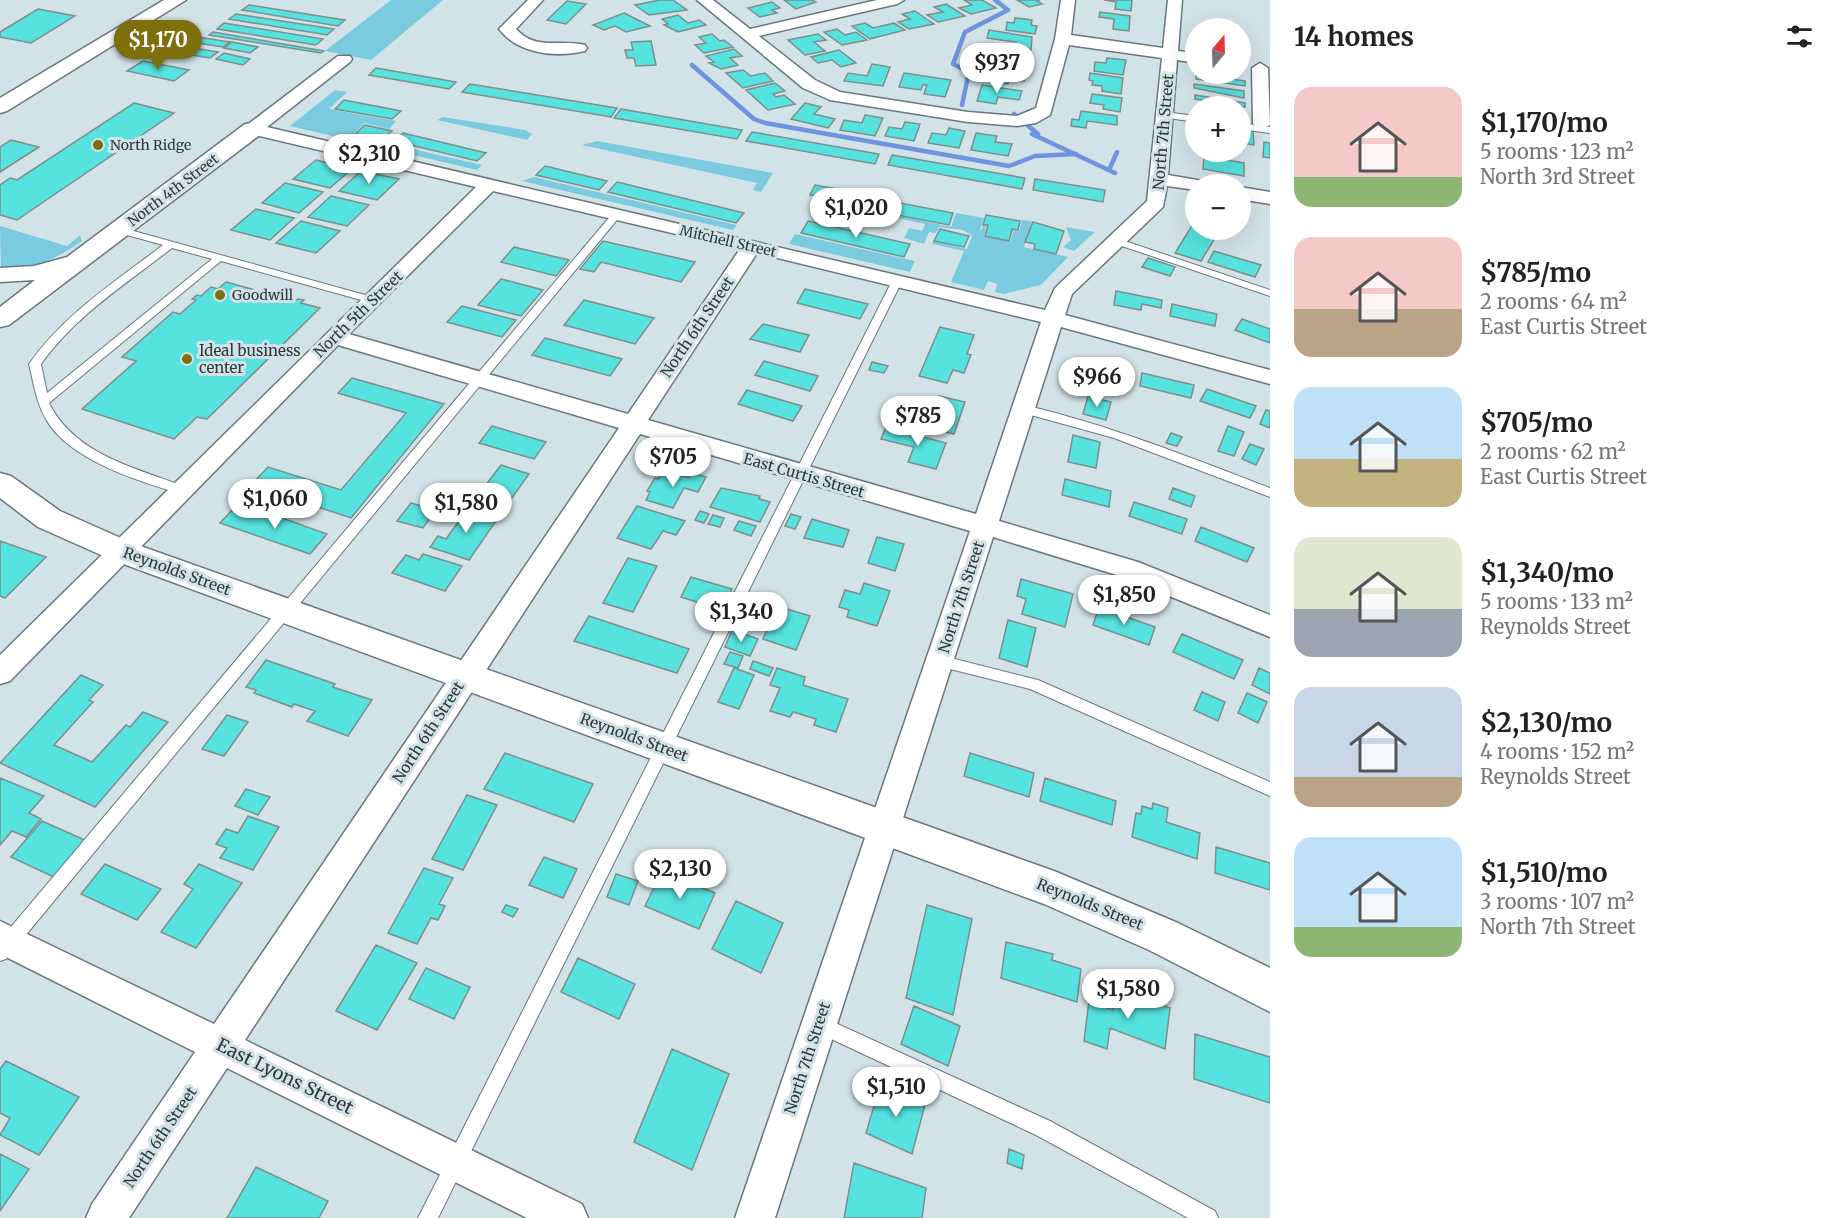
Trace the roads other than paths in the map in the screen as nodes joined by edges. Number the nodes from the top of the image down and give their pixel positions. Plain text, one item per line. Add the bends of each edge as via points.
1 (177, 0) edge
2 (536, 0) edge
3 (704, 0) edge
4 (897, 0) edge
5 (1068, 0) edge
6 (1175, 0) edge
7 (748, 34) junction
8 (1063, 39) junction
9 (579, 48) dead end
10 (1170, 55) junction
11 (1185, 57) edge
12 (344, 59) dead end
13 (1265, 68) edge
14 (0, 107) edge
15 (1164, 115) junction
16 (1185, 118) edge
17 (1251, 126) edge
18 (1266, 127) edge
19 (253, 129) junction
20 (1158, 179) junction
21 (1185, 183) edge
22 (489, 185) junction
23 (1251, 195) edge
24 (1270, 198) edge
25 (616, 215) junction
26 (119, 230) junction
27 (1116, 241) junction
28 (171, 244) junction
29 (752, 246) junction
30 (84, 256) junction
31 (219, 258) junction
32 (0, 275) edge
33 (897, 281) junction
34 (1270, 293) edge
35 (372, 300) junction
36 (0, 319) edge
37 (1054, 319) junction
38 (334, 337) junction
39 (1270, 377) edge
40 (476, 380) junction
41 (43, 402) junction
42 (1024, 409) junction
43 (631, 426) junction
44 (798, 473) junction
45 (0, 483) edge
46 (182, 490) junction
47 (1270, 493) edge
48 (984, 526) junction
49 (121, 551) junction
50 (285, 609) junction
51 (1270, 626) edge
52 (939, 661) junction
53 (0, 673) edge
54 (464, 676) junction
55 (663, 748) junction
56 (1270, 789) edge
57 (884, 827) junction
58 (3, 944) edge
59 (1270, 991) edge
60 (817, 1024) junction
61 (221, 1045) junction
62 (457, 1161) junction
63 (106, 1218) edge
64 (428, 1218) edge
65 (568, 1218) edge
66 (754, 1218) edge
67 (1208, 1218) edge

1 - 14 main road
2 - 9 street via 512,20 507,28 510,33 517,40 545,48
3 - 7 street
4 - 7 street
5 - 8 street
6 - 10 street, North 7th Street
7 - 8 street via 809,84 836,96 1017,121 1044,111
8 - 10 street
10 - 11 street
10 - 15 street, North 7th Street
12 - 19 street, North 4th Street
13 - 18 street
15 - 16 lane
15 - 20 street, North 7th Street
17 - 18 lane
19 - 22 street, Mitchell Street
19 - 26 main road, North 4th Street
20 - 21 street
20 - 27 street, North 7th Street via 1156,203
22 - 25 street, Mitchell Street
22 - 35 street, North 5th Street
23 - 24 street
25 - 29 street, Mitchell Street
25 - 40 lane
26 - 28 lane
26 - 30 main road, North 4th Street
27 - 34 lane
27 - 37 street, North 7th Street via 1062,291
28 - 31 lane
28 - 41 lane via 43,350 35,364
29 - 33 street, Mitchell Street
29 - 43 street, North 6th Street
30 - 32 main road via 36,273
30 - 36 main road, North 4th Street
31 - 35 lane
31 - 41 lane
33 - 37 street, Mitchell Street
33 - 44 lane
35 - 38 street, North 5th Street
37 - 39 street, Mitchell Street
37 - 42 street, North 7th Street
38 - 40 street, East Curtis Street
38 - 46 street, North 5th Street
40 - 43 street, East Curtis Street
40 - 50 lane
41 - 46 lane via 48,417 61,432 90,452
42 - 47 lane via 1067,417 1109,431
42 - 48 street, North 7th Street
43 - 44 street, East Curtis Street
43 - 54 street, North 6th Street
44 - 48 street, East Curtis Street
44 - 55 lane
45 - 49 main road, Reynolds Street via 49,519
46 - 49 street, North 5th Street
48 - 51 street, East Curtis Street via 1129,569
48 - 52 street, North 7th Street
49 - 50 main road, Reynolds Street
49 - 53 street, North 5th Street
50 - 54 main road, Reynolds Street
50 - 58 lane
52 - 56 lane via 1033,684
52 - 57 street, North 7th Street
54 - 55 main road, Reynolds Street
54 - 61 street, North 6th Street
55 - 57 main road, Reynolds Street
55 - 62 lane
57 - 59 main road, Reynolds Street via 1134,921
57 - 60 street, North 7th Street
58 - 61 street, East Lyons Street
60 - 66 street, North 7th Street
60 - 67 lane via 1042,1128
61 - 62 street, East Lyons Street
61 - 63 street, North 6th Street
62 - 64 lane
62 - 65 street, East Lyons Street

